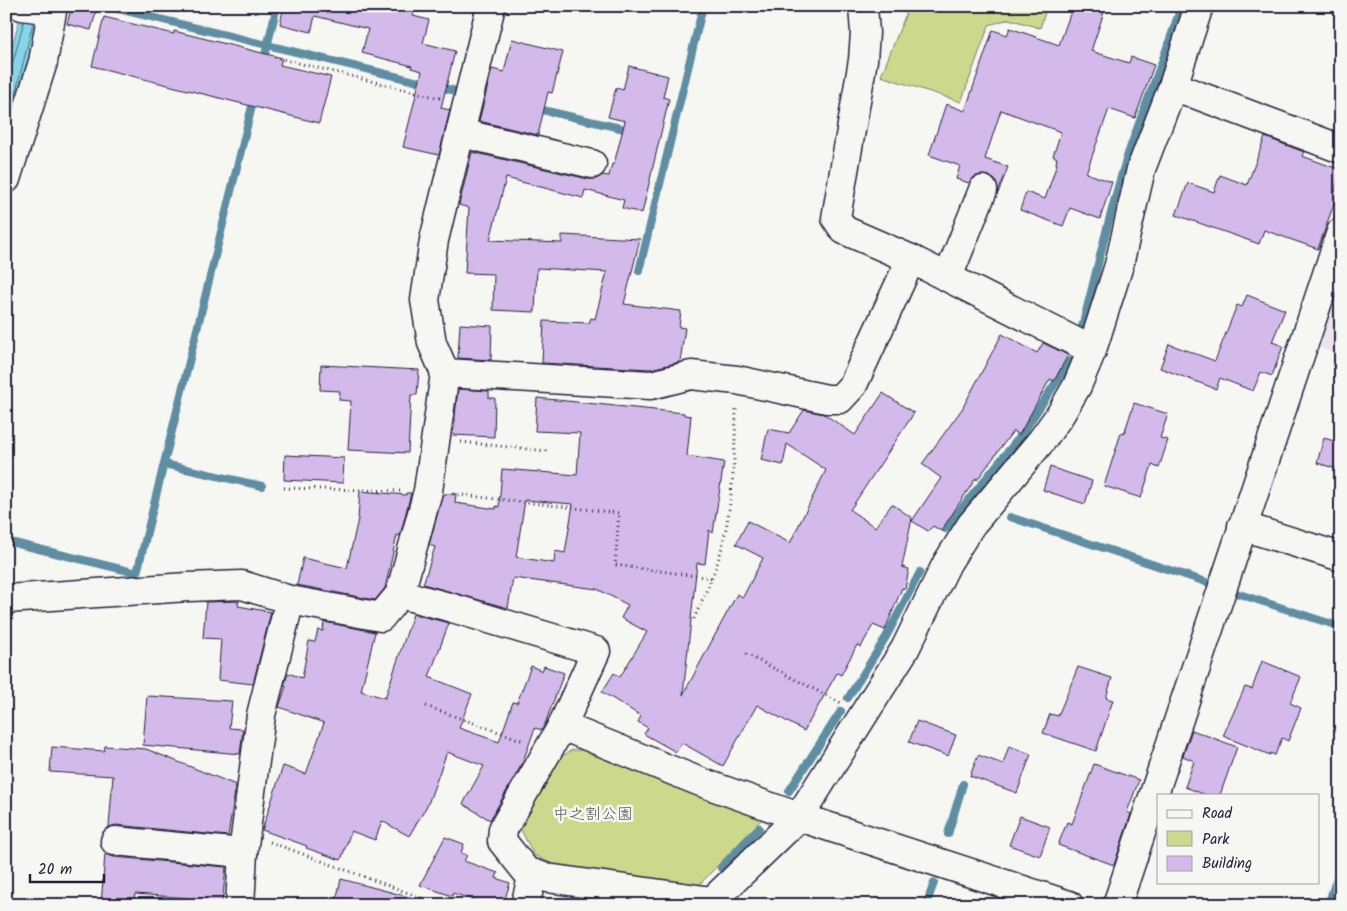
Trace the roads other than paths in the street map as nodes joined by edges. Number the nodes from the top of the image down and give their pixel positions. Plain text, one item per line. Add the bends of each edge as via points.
1 (491, 6) edge
2 (863, 6) edge
3 (1200, 6) edge
4 (43, 8) edge
5 (1173, 86) junction
6 (461, 132) junction
7 (1341, 149) edge
8 (592, 164) dead end
9 (6, 178) edge
10 (983, 190) dead end
11 (1341, 232) edge
12 (911, 259) junction
13 (948, 277) junction
14 (1092, 350) junction
15 (445, 373) junction
16 (1242, 526) junction
17 (1341, 557) edge
18 (400, 594) junction
19 (6, 599) edge
20 (290, 600) junction
21 (555, 738) junction
22 (799, 817) junction
23 (115, 842) dead end
24 (244, 843) junction
25 (533, 874) junction
26 (710, 903) edge
27 (240, 905) edge
28 (525, 905) edge
29 (1069, 905) edge
30 (1117, 905) edge

1 - 6 street
2 - 12 street via 864,60 836,218 844,230
3 - 5 street
4 - 9 street via 43,62
5 - 7 street
5 - 14 street via 1141,169 1119,265
6 - 8 street
6 - 15 street via 434,240 425,300 432,343
10 - 13 street
11 - 16 street
12 - 13 street
12 - 15 street via 853,385 840,399 737,380 691,376 651,386
13 - 14 street
14 - 22 street via 1060,415 971,525 947,563 905,649
15 - 18 street via 428,492
16 - 17 street
16 - 30 street
18 - 20 street via 380,617
18 - 21 street via 596,651
19 - 20 street via 242,585
20 - 24 street via 261,716
21 - 22 street via 698,781
21 - 25 street via 503,830 502,840 526,872
22 - 26 street
22 - 29 street
23 - 24 street
24 - 27 street
25 - 26 street
25 - 28 street

